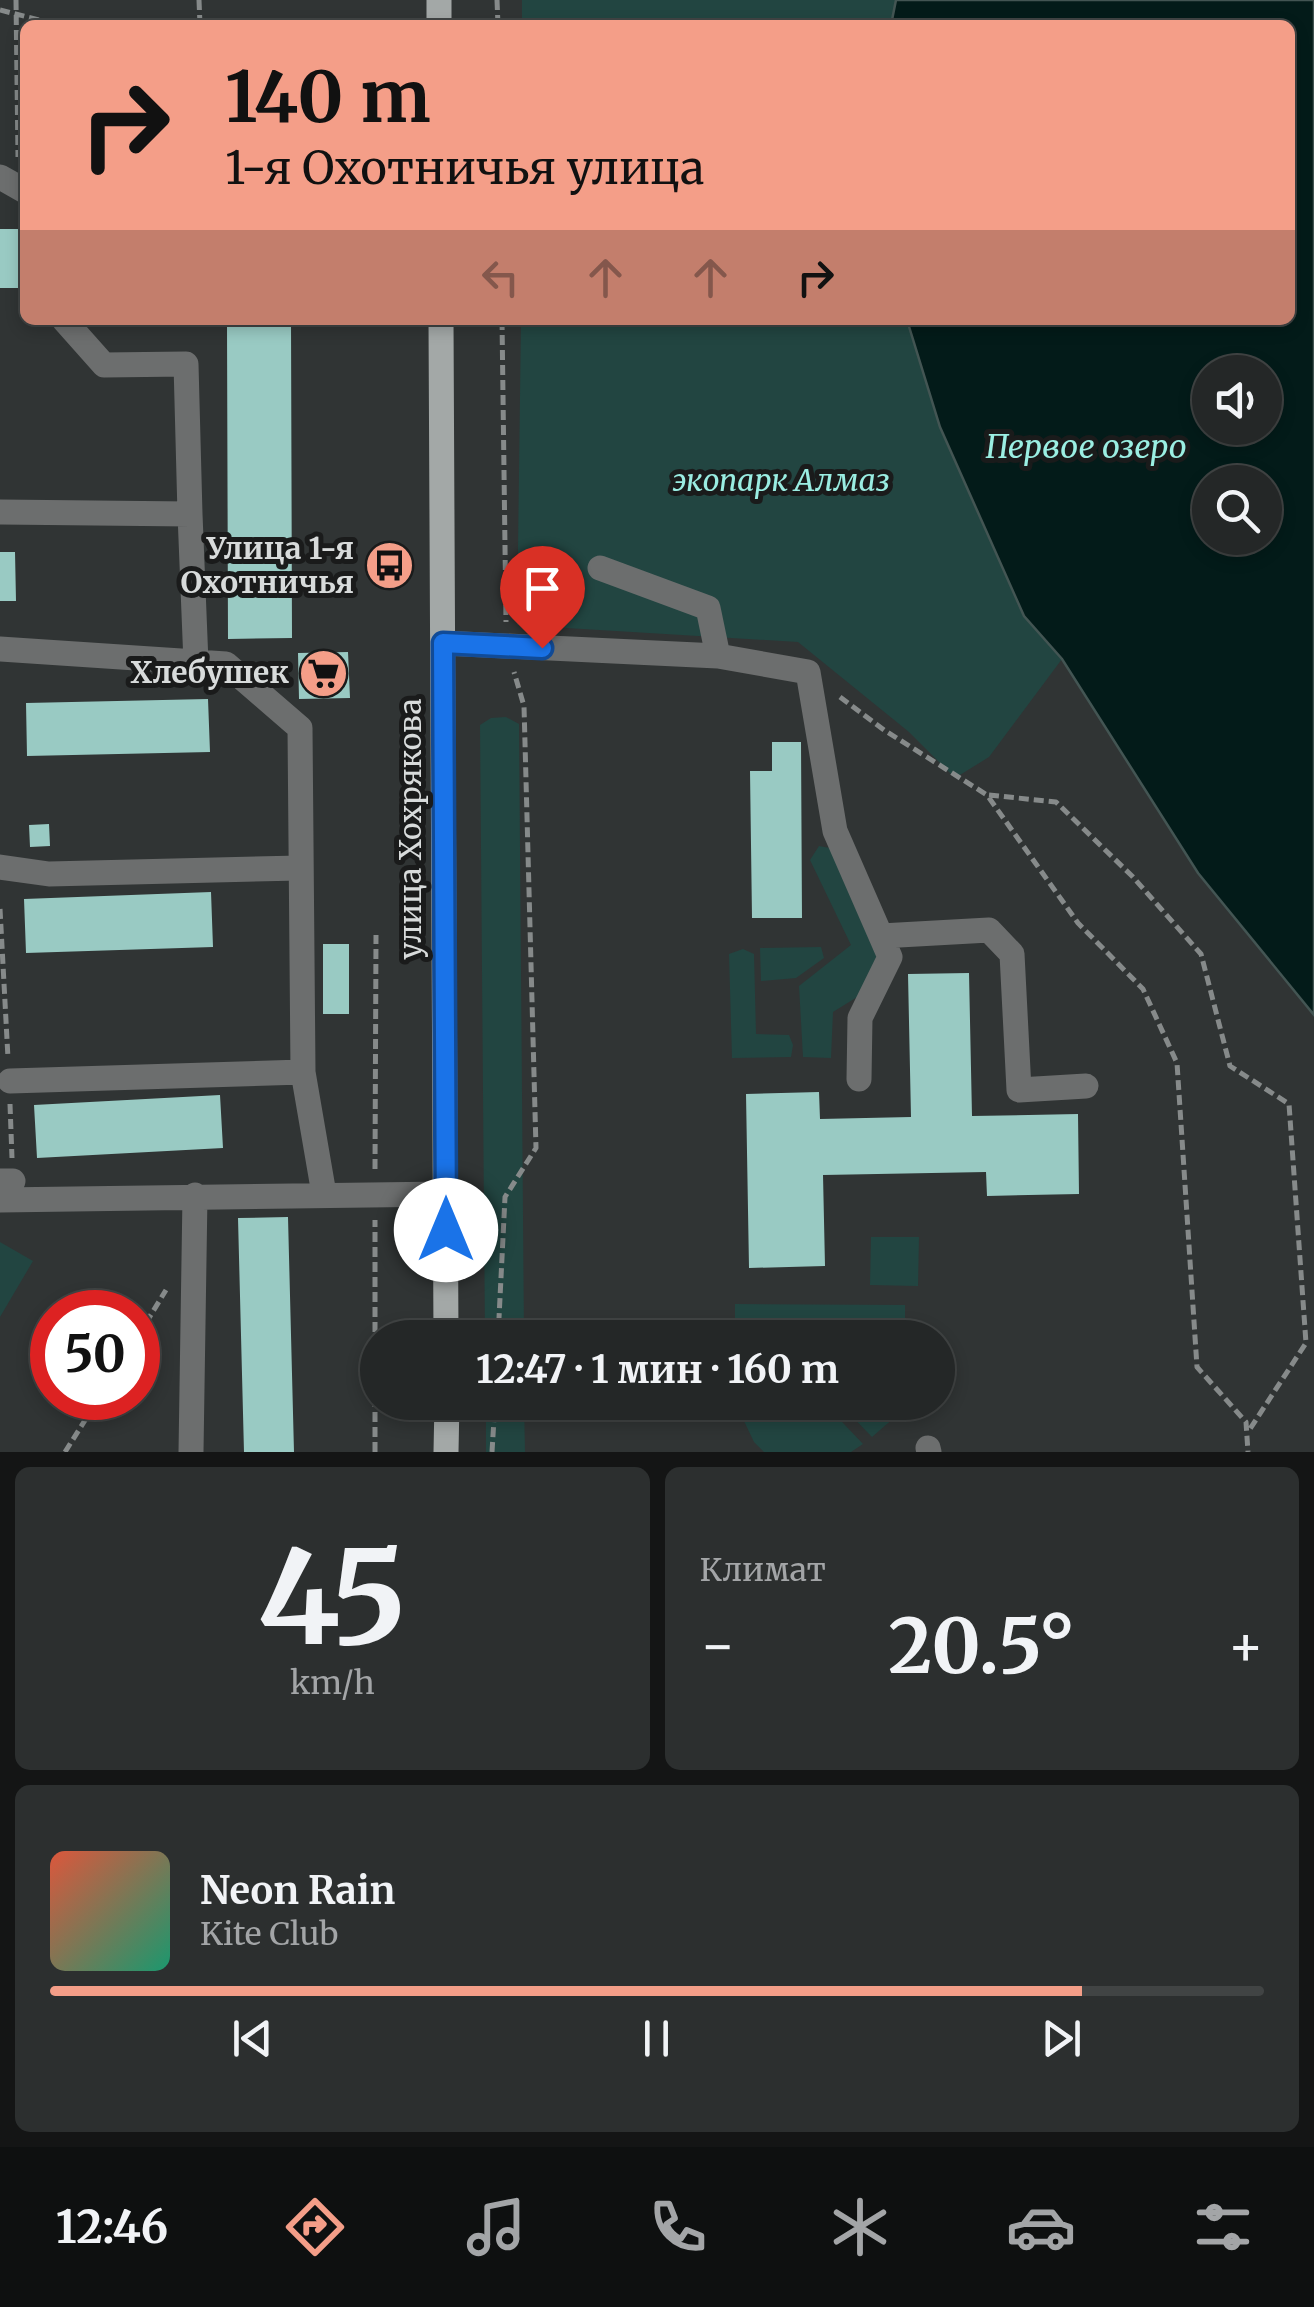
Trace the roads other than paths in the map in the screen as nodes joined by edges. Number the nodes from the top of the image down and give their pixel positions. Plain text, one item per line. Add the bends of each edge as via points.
1 (68, 325) edge
2 (441, 325) edge
3 (0, 512) edge
4 (190, 514) junction
5 (600, 568) dead end
6 (443, 643) junction
7 (0, 649) edge
8 (718, 656) junction
9 (196, 663) junction
10 (0, 867) edge
11 (300, 868) junction
12 (881, 936) junction
13 (303, 1072) junction
14 (860, 1079) dead end
15 (10, 1082) road end
16 (1086, 1086) dead end
17 (4, 1187) edge
18 (324, 1194) junction
19 (446, 1194) junction
20 (195, 1195) junction
21 (446, 1320) edge
22 (447, 1420) edge
23 (191, 1452) edge
24 (446, 1452) edge

1 - 4 street via 104,365 186,364
2 - 6 main road, улица Хохрякова
3 - 4 street
4 - 9 street
5 - 8 street via 708,608
6 - 8 street
6 - 19 main road, улица Хохрякова
7 - 9 street
8 - 12 street via 808,672 835,831
9 - 11 street via 226,664 300,728
10 - 11 street via 49,874
11 - 13 street
12 - 14 street via 890,957 860,1018
12 - 16 street via 989,930 1012,954 1019,1090
13 - 15 street
13 - 18 street
17 - 20 street
18 - 19 street
18 - 20 street
19 - 21 main road, улица Хохрякова
20 - 23 street
22 - 24 main road

